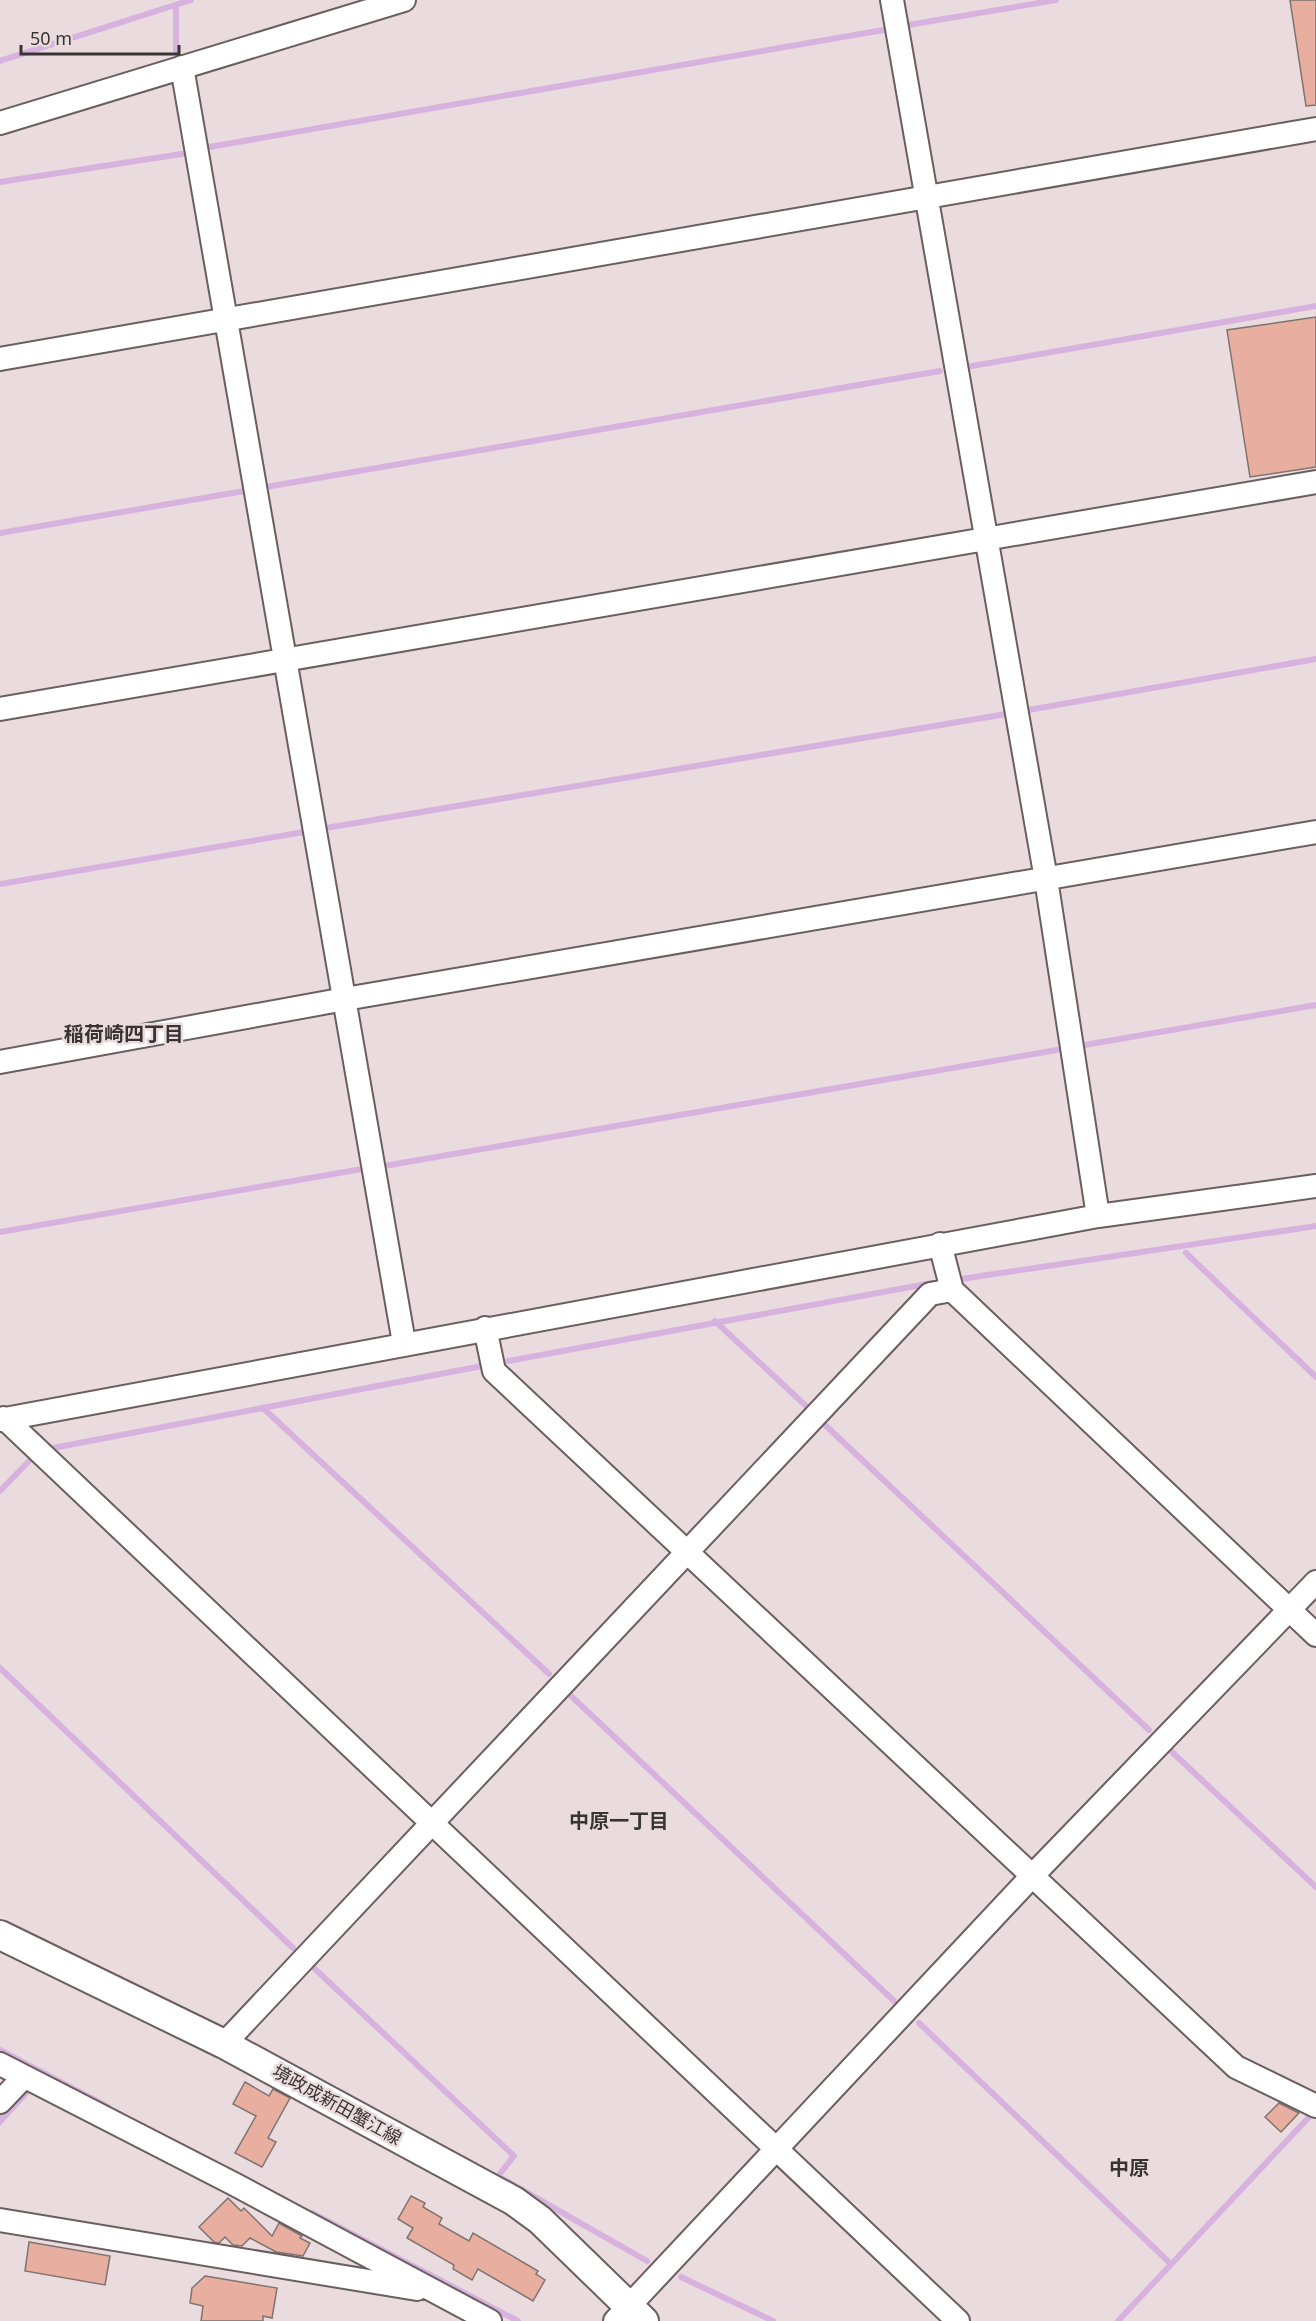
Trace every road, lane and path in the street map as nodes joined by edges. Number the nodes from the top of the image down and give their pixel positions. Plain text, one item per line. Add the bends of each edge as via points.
1 (404, 0) edge
2 (892, 0) edge
3 (182, 67) junction
4 (0, 123) edge
5 (1316, 129) edge
6 (928, 198) junction
7 (228, 319) junction
8 (0, 359) edge
9 (1316, 482) edge
10 (985, 539) junction
11 (286, 659) junction
12 (0, 709) edge
13 (1316, 832) edge
14 (1046, 879) junction
15 (345, 999) junction
16 (0, 1062) edge
17 (1316, 1186) edge
18 (1098, 1216) junction
19 (940, 1244) junction
20 (952, 1290) junction
21 (485, 1328) junction
22 (404, 1342) junction
23 (2, 1419) edge
24 (686, 1553) junction
25 (1316, 1582) edge
26 (1290, 1611) junction
27 (1316, 1635) edge
28 (431, 1825) junction
29 (1033, 1875) junction
30 (0, 1935) edge
31 (224, 2044) junction
32 (0, 2064) edge
33 (24, 2077) junction
34 (0, 2102) edge
35 (1316, 2106) edge
36 (776, 2148) junction
37 (0, 2220) edge
38 (436, 2292) junction
39 (629, 2316) edge
40 (490, 2321) edge
41 (958, 2321) edge

1 - 3 street
2 - 6 street
3 - 4 street
3 - 7 street
5 - 6 street
6 - 7 street
6 - 10 street
7 - 8 street
7 - 11 street
9 - 10 street
10 - 11 street
10 - 14 street
11 - 12 street
11 - 15 street
13 - 14 street
14 - 15 street
14 - 18 street
15 - 16 street
15 - 22 street
17 - 18 street
18 - 19 street
19 - 20 street
19 - 21 street
20 - 24 street via 930,1294
20 - 26 street
21 - 22 street
21 - 24 street via 495,1371
22 - 23 street
23 - 28 street
24 - 28 street
24 - 29 street
25 - 26 street
26 - 27 street
26 - 29 street
28 - 31 street
28 - 36 street
29 - 35 street via 1236,2067
29 - 36 street
30 - 31 main road, 境政成新田蟹江線
31 - 39 main road, 境政成新田蟹江線 via 514,2201 540,2220
32 - 33 street
33 - 34 street
33 - 38 street
36 - 39 street
36 - 41 street
37 - 38 street
38 - 40 street

